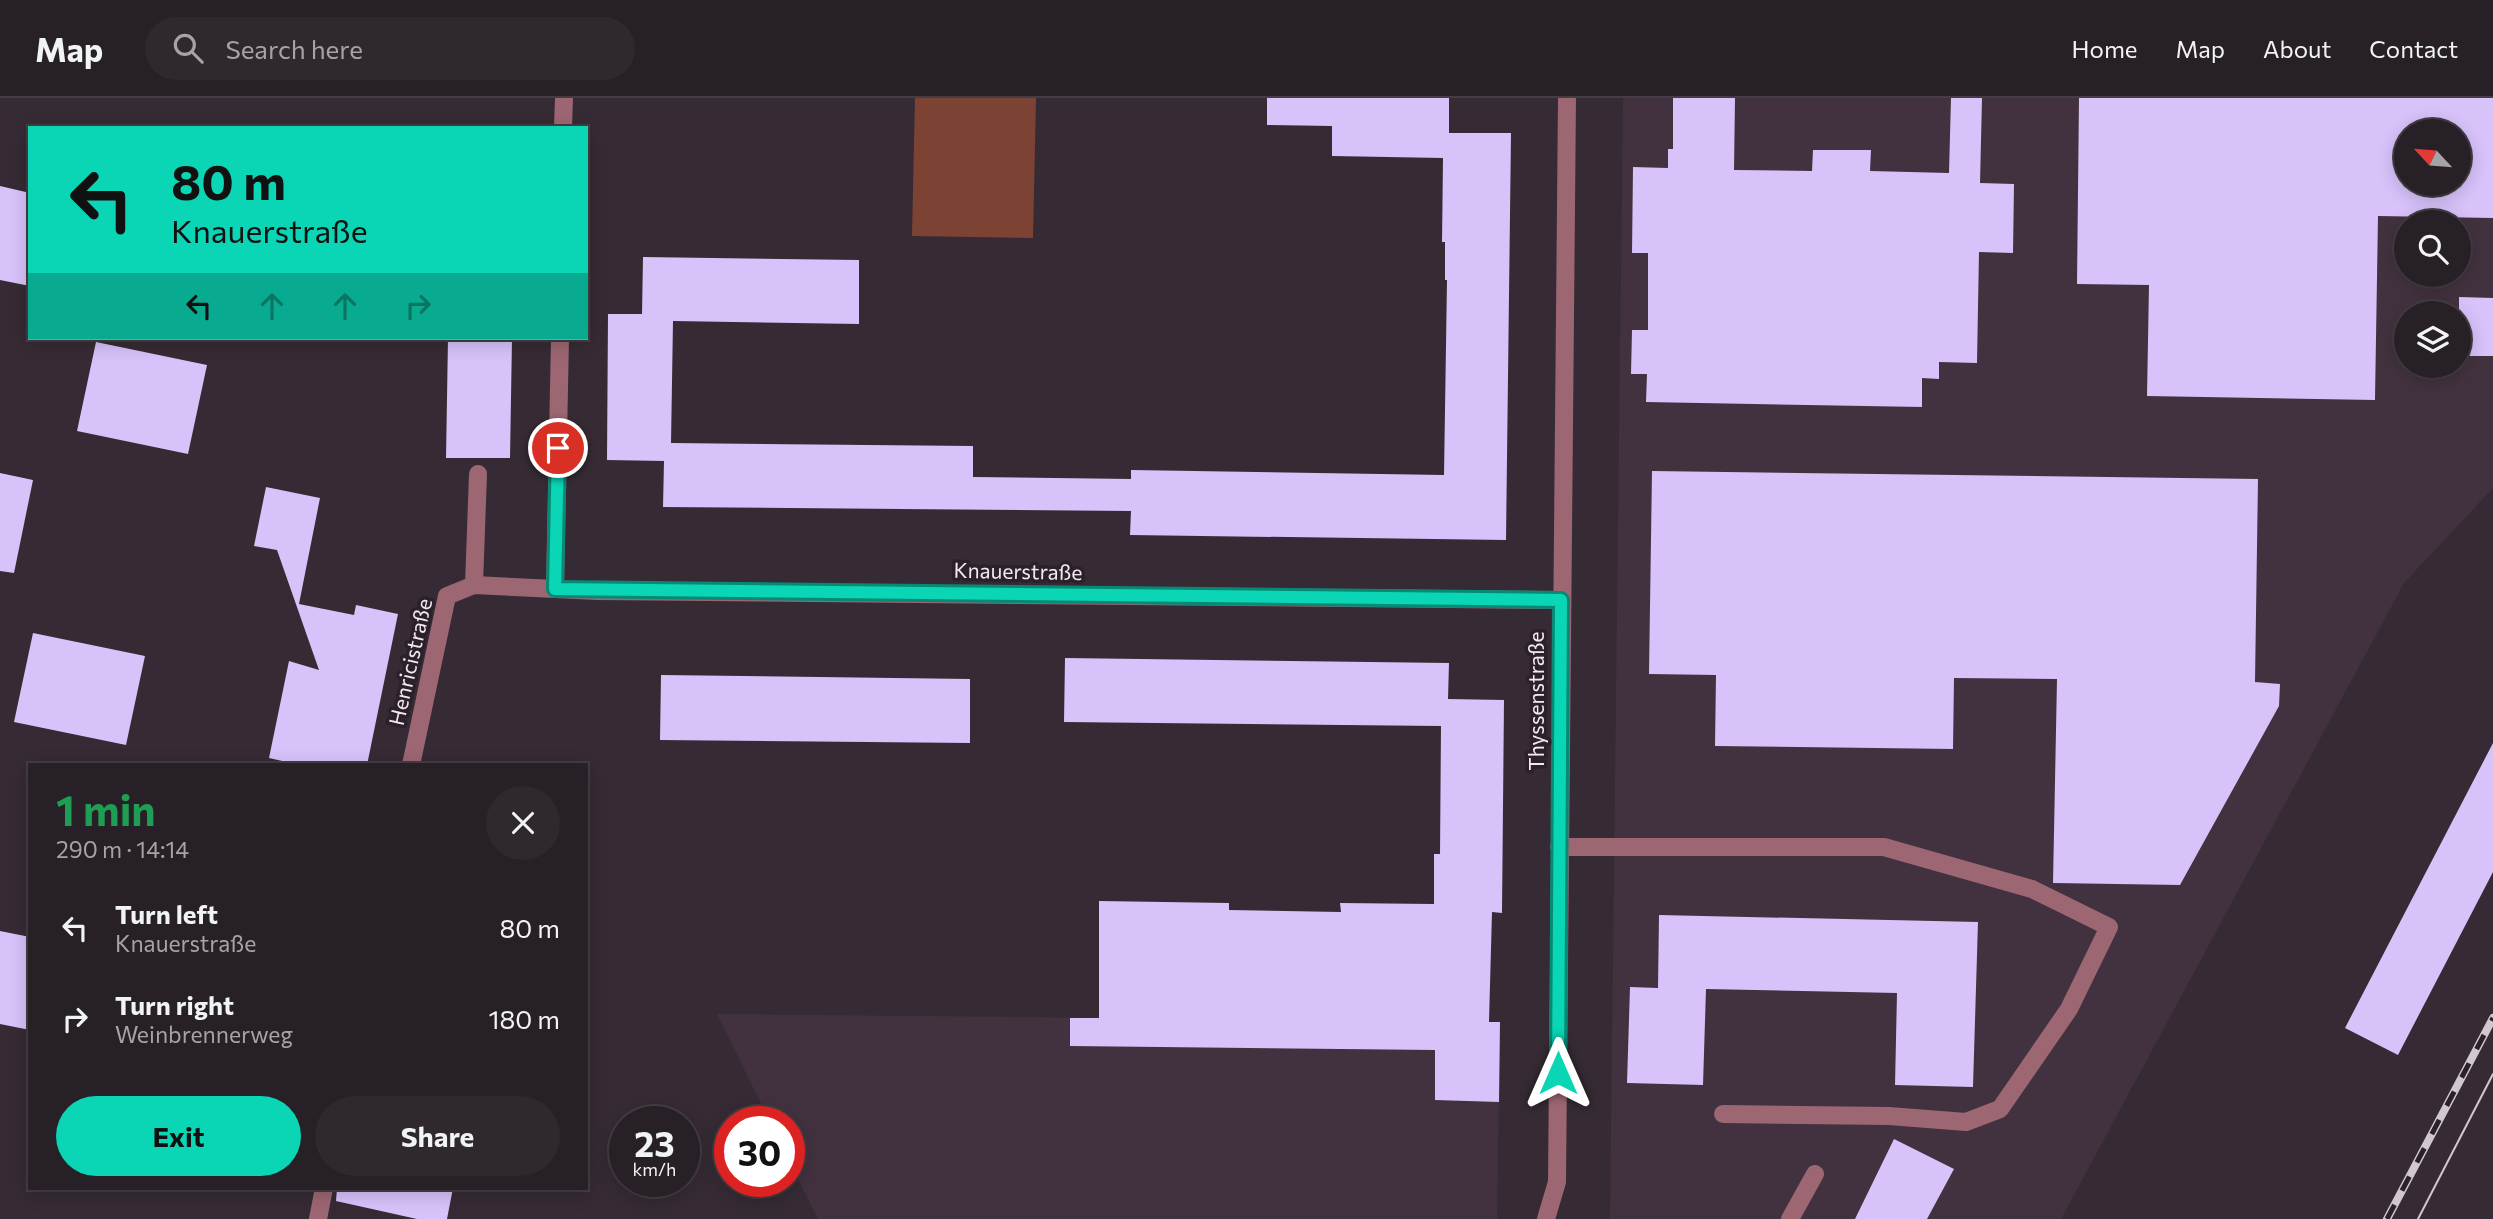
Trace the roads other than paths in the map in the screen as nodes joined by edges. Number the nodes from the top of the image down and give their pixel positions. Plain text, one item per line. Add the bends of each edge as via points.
1 (564, 98) edge
2 (1567, 98) edge
3 (564, 126) edge
4 (560, 340) edge
5 (478, 474) dead end
6 (474, 585) junction
7 (555, 589) junction
8 (1561, 600) junction
9 (411, 763) edge
10 (1559, 847) junction
11 (1723, 1114) dead end
12 (1815, 1174) dead end
13 (324, 1190) edge
14 (318, 1219) edge
15 (1546, 1219) edge
16 (1790, 1219) edge

1 - 3 street
2 - 8 street, Thyssenstraße
4 - 7 street
5 - 6 street
6 - 7 street, Knauerstraße
6 - 9 street, Henricistraße via 447,596
7 - 8 street, Knauerstraße
8 - 10 street, Thyssenstraße
10 - 11 street via 1884,847 2032,889 2109,927 2069,1009 2000,1109 1966,1122
10 - 15 street, Thyssenstraße via 1557,1182
12 - 16 street
13 - 14 street

